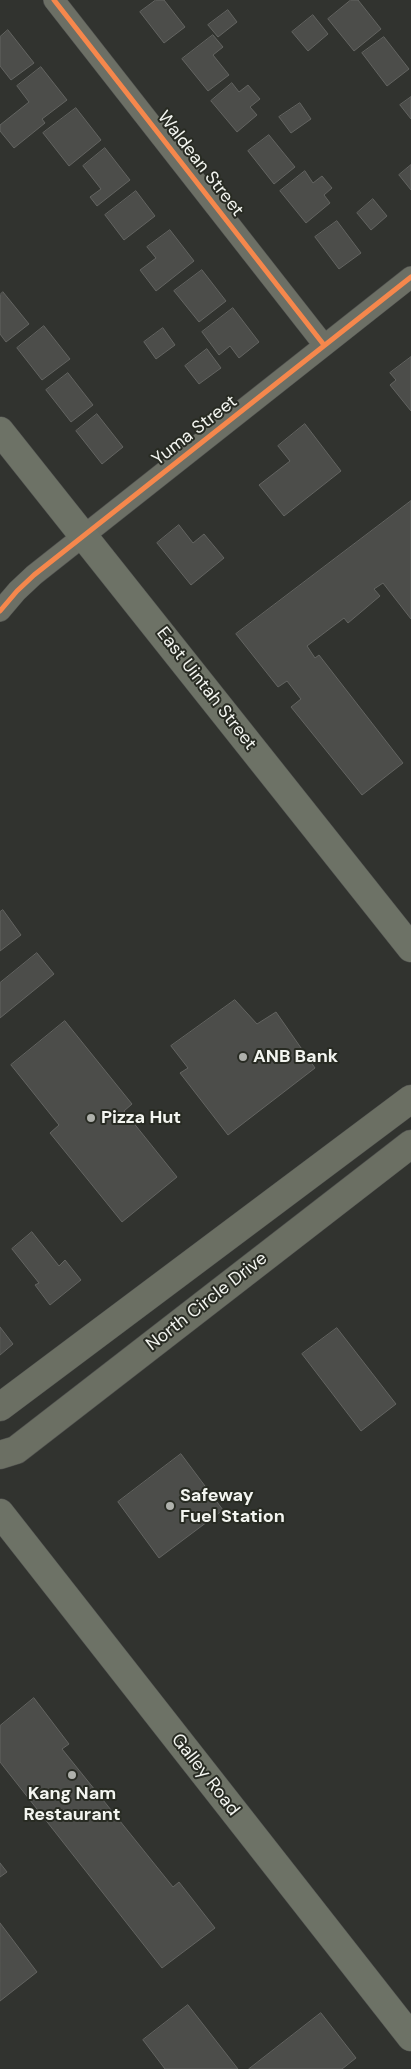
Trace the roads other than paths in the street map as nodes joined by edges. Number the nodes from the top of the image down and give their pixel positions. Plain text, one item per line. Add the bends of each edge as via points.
1 (54, 0) edge
2 (411, 277) edge
3 (324, 345) junction
4 (0, 432) edge
5 (84, 536) junction
6 (0, 610) edge
7 (411, 948) edge
8 (411, 1099) edge
9 (411, 1144) edge
10 (0, 1407) edge
11 (0, 1455) edge
12 (0, 1513) edge
13 (411, 2037) edge

1 - 3 street, Waldean Street
2 - 3 street, Yuma Street
3 - 5 street, Yuma Street
4 - 5 main road, East Uintah Street
5 - 6 street, Yuma Street via 34,575
5 - 7 main road, East Uintah Street
8 - 10 main road
9 - 11 main road, North Circle Drive via 16,1450
12 - 13 main road, Galley Road

